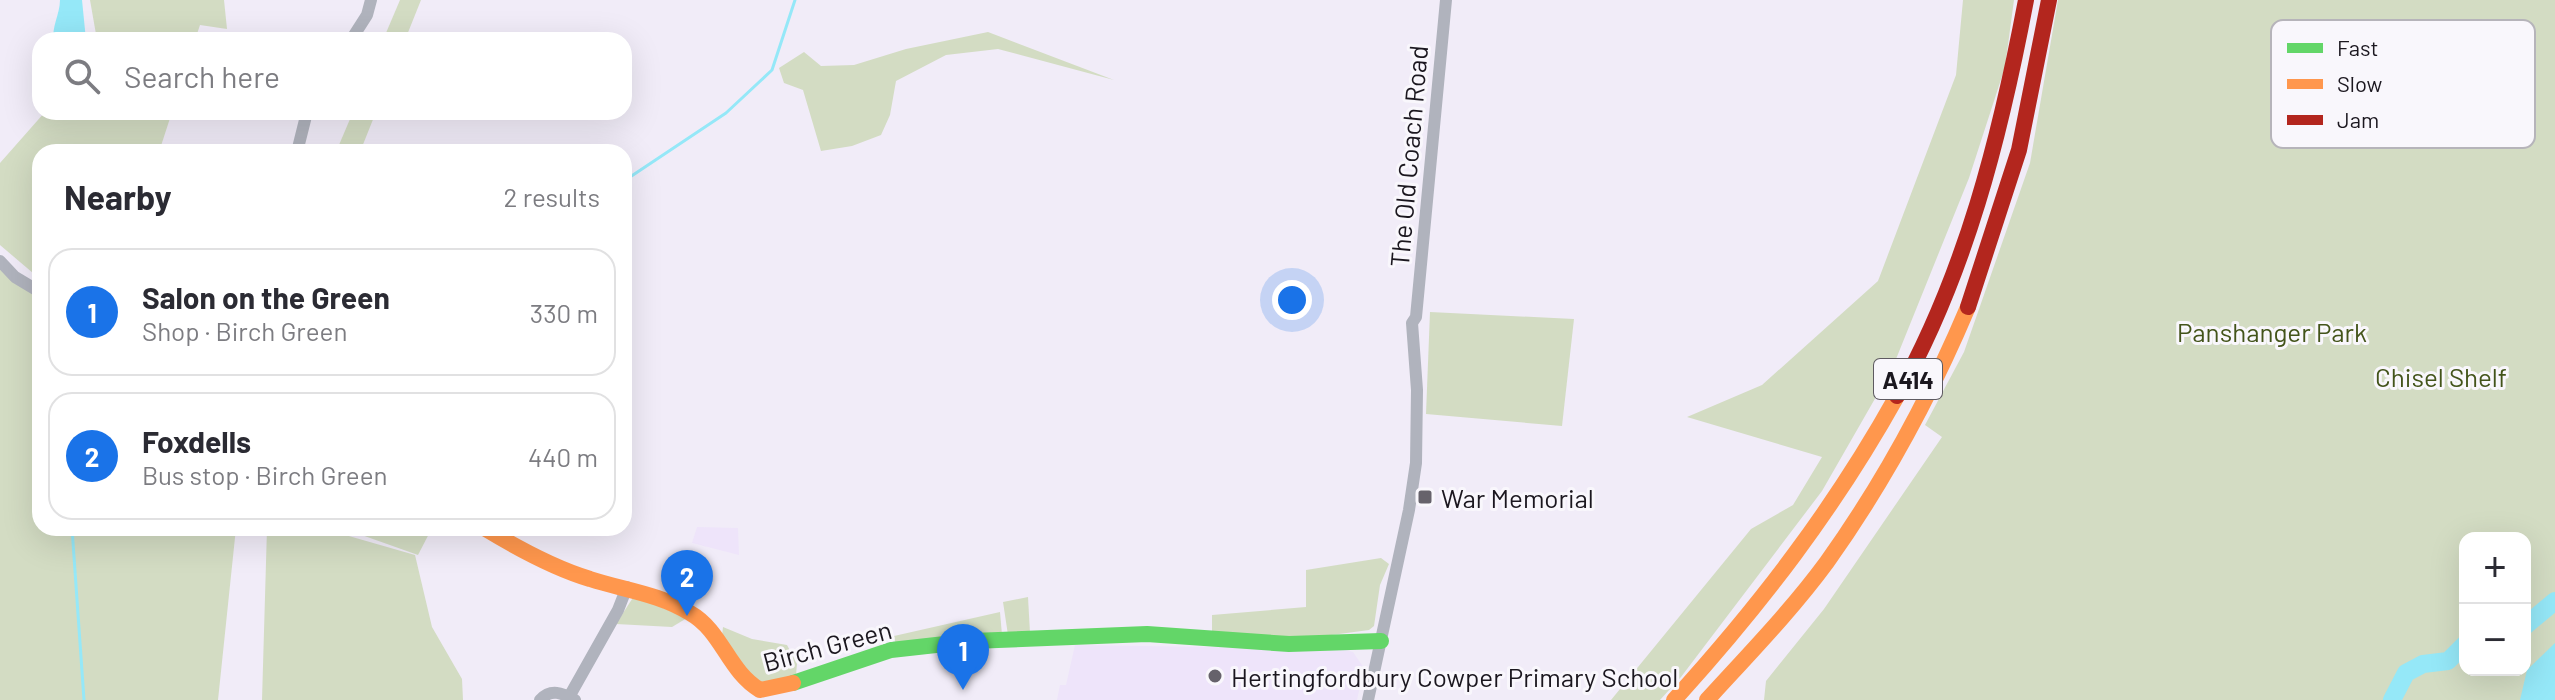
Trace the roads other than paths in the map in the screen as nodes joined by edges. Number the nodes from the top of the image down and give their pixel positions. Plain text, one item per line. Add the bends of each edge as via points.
1 (371, 0) edge
2 (1446, 0) edge
3 (2026, 0) edge
4 (2049, 0) edge
5 (356, 32) edge
6 (305, 120) edge
7 (299, 144) edge
8 (0, 261) edge
9 (32, 287) edge
10 (500, 536) edge
11 (627, 587) junction
12 (1381, 641) junction
13 (762, 695) edge
14 (572, 698) edge
15 (540, 700) edge
16 (1368, 700) edge
17 (1674, 700) edge
18 (1707, 700) edge

1 - 5 street
2 - 12 street, The Old Coach Road via 1416,317 1416,463
3 - 17 main road, A414 via 2008,103 1977,218 1896,404 1855,476 1791,566
4 - 18 main road, A414 via 2023,139 1975,294 1942,375 1878,487 1826,562
6 - 7 street
8 - 9 street
10 - 11 main road, Birch Green via 577,575
11 - 13 main road, Birch Green via 677,605 712,627 746,680
11 - 14 street
12 - 13 main road, Birch Green via 1289,644 1147,634 972,641 891,650
12 - 16 street, The Old Coach Road
14 - 15 street via 551,692

